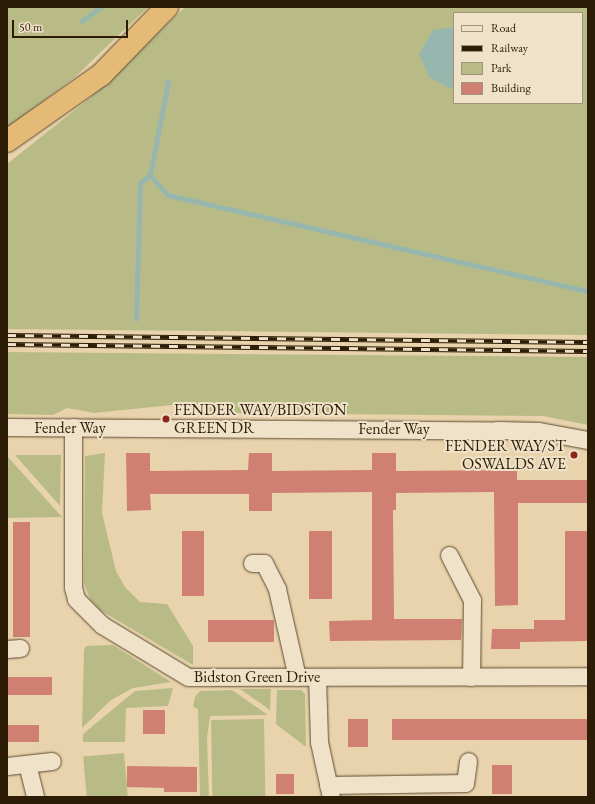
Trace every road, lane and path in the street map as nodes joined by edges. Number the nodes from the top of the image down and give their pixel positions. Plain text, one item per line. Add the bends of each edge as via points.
1 (167, 7) edge
2 (7, 141) edge
3 (7, 427) edge
4 (73, 428) junction
5 (588, 440) edge
6 (449, 555) dead end
7 (252, 563) dead end
8 (588, 676) edge
9 (297, 677) junction
10 (318, 677) junction
11 (471, 677) junction
12 (52, 761) dead end
13 (468, 762) dead end
14 (27, 764) junction
15 (7, 766) edge
16 (330, 791) edge
17 (35, 797) edge

1 - 2 highway via 101,75
3 - 4 street, Fender Way
4 - 5 street, Fender Way via 497,430 539,431
4 - 9 street, Bidston Green Drive via 73,587 76,599 92,618 188,678
6 - 11 street via 472,600
7 - 9 street via 264,563 277,589
8 - 11 street, Bidston Green Drive
9 - 10 street, Bidston Green Drive
10 - 11 street, Bidston Green Drive
10 - 16 street via 319,742
12 - 14 street
13 - 16 street via 465,783
14 - 15 street
14 - 17 street

